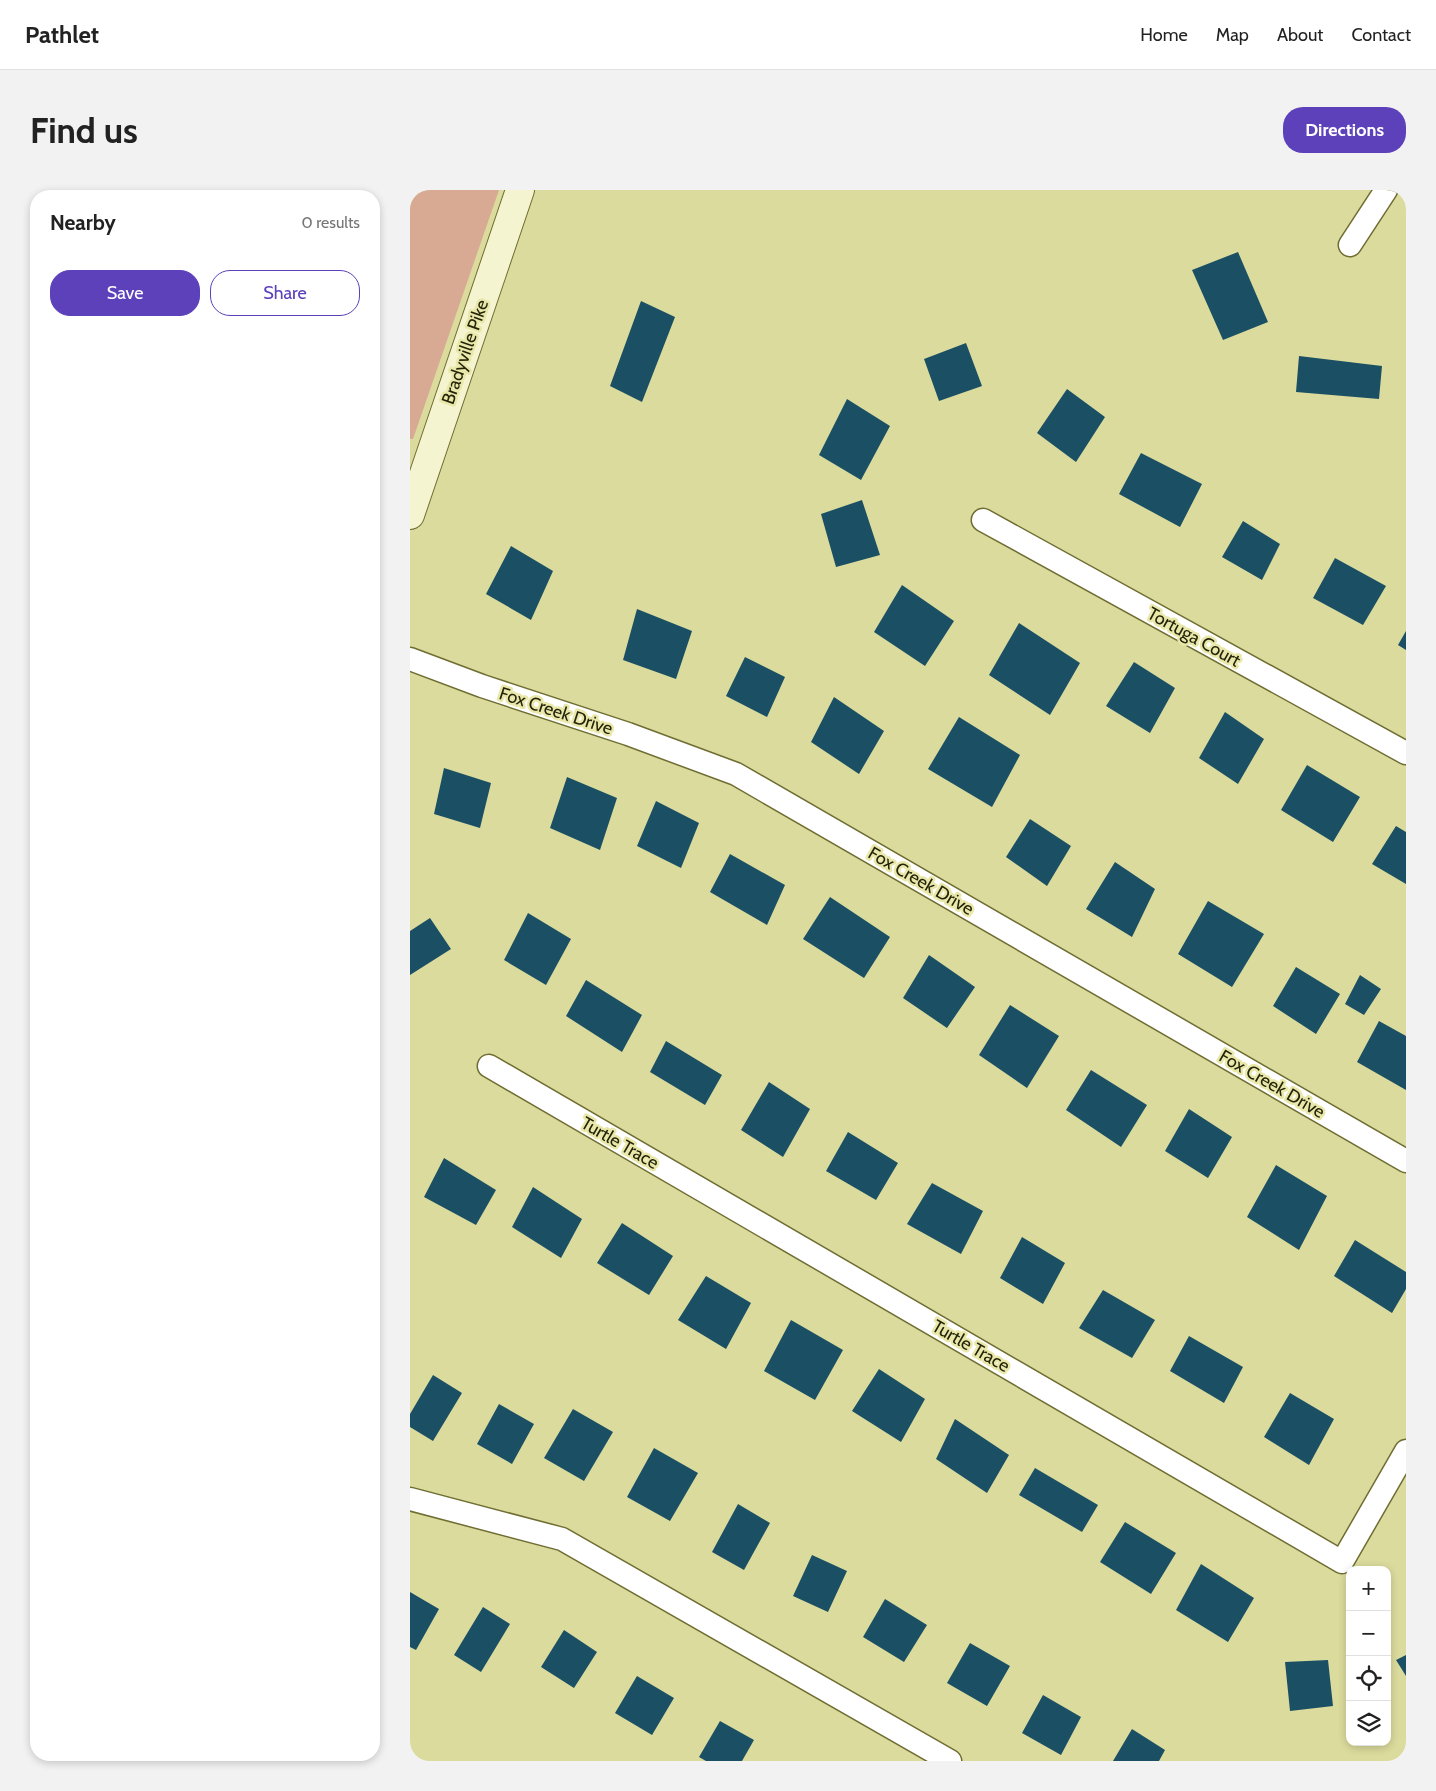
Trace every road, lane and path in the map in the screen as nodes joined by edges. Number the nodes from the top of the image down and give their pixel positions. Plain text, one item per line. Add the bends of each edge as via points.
1 (520, 190) edge
2 (1386, 190) edge
3 (1350, 245) dead end
4 (410, 515) edge
5 (983, 520) dead end
6 (410, 659) edge
7 (1406, 753) edge
8 (488, 1066) dead end
9 (1406, 1161) edge
10 (1406, 1450) edge
11 (410, 1499) edge
12 (950, 1761) edge

1 - 4 main road, Bradyville Pike
2 - 3 street
5 - 7 street, Tortuga Court
6 - 9 street, Fox Creek Drive via 736,774
8 - 10 street, Turtle Trace via 1342,1562
11 - 12 street via 562,1539

